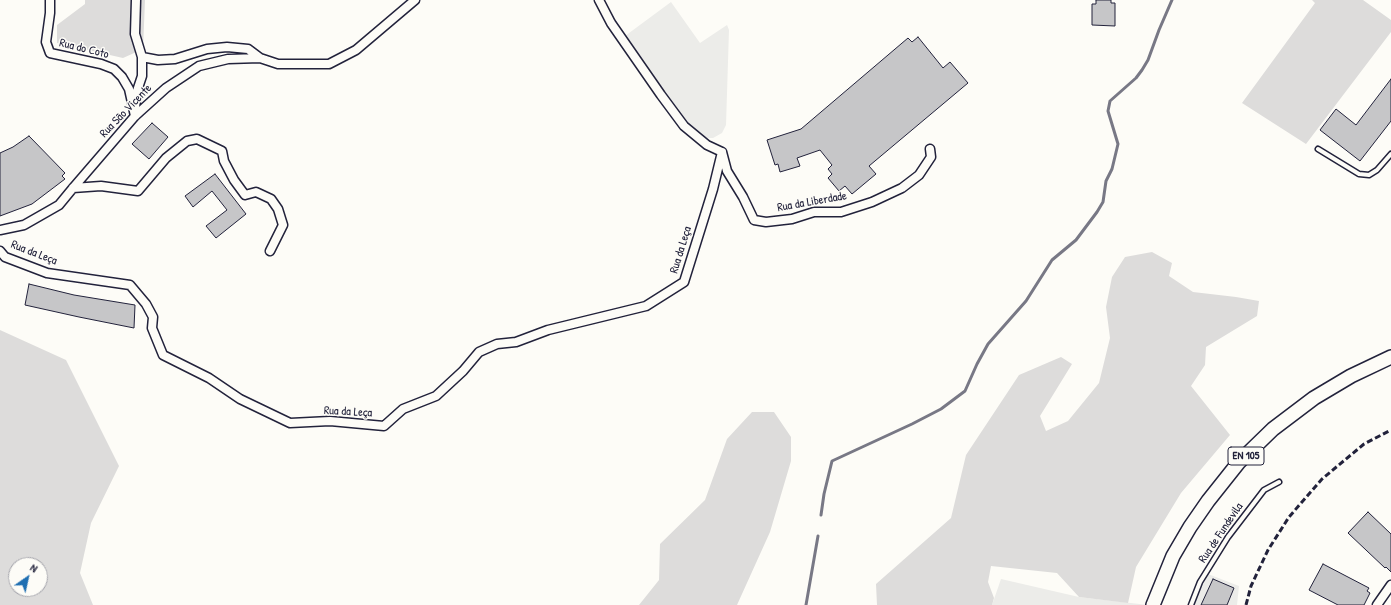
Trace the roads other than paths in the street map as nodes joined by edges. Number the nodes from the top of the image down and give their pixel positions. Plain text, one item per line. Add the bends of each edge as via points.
1 (50, 0) edge
2 (136, 0) edge
3 (415, 0) edge
4 (599, 0) edge
5 (142, 57) junction
6 (260, 58) junction
7 (135, 116) junction
8 (930, 149) dead end
9 (1318, 149) dead end
10 (722, 152) junction
11 (1391, 154) edge
12 (72, 188) junction
13 (0, 230) edge
14 (0, 250) edge
15 (270, 251) dead end
16 (1391, 357) edge
17 (1279, 482) dead end
18 (1391, 585) edge
19 (1153, 605) edge
20 (1191, 605) edge
21 (1377, 605) edge

1 - 7 street, Rua do Coto via 46,42 50,53 114,69 129,89
2 - 5 street via 134,34
3 - 6 street, Rua São Vicente via 356,50 329,64 278,64
4 - 10 street via 611,23 684,126 707,145
5 - 6 street via 158,60 176,59 207,49 227,47 248,49
5 - 7 street via 142,76 136,91
6 - 7 street, Rua São Vicente via 228,59 199,66 166,88
7 - 12 street, Rua São Vicente
8 - 10 street, Rua da Liberdade via 931,157 919,175 902,188 872,202 841,212 814,212 792,219 766,222 754,220 727,171
9 - 11 lane via 1359,174 1369,175
10 - 14 street, Rua da Leça via 684,282 646,306 548,330 516,342 497,344 479,352 436,396 403,409 384,426 330,422 290,423 240,399 209,378 163,355 152,328 153,317 130,285 47,273 5,257
12 - 13 street, Rua São Vicente via 59,205 24,225
12 - 15 street via 101,186 138,191 166,158 187,141 197,139 222,151 224,162 245,195 256,192 271,199 278,209 283,225
16 - 19 main road, EN 105 via 1351,376 1314,398 1272,429 1239,462 1190,527 1174,556
17 - 20 lane, Rua de Fundevila via 1264,490 1228,537 1200,582
18 - 21 street

